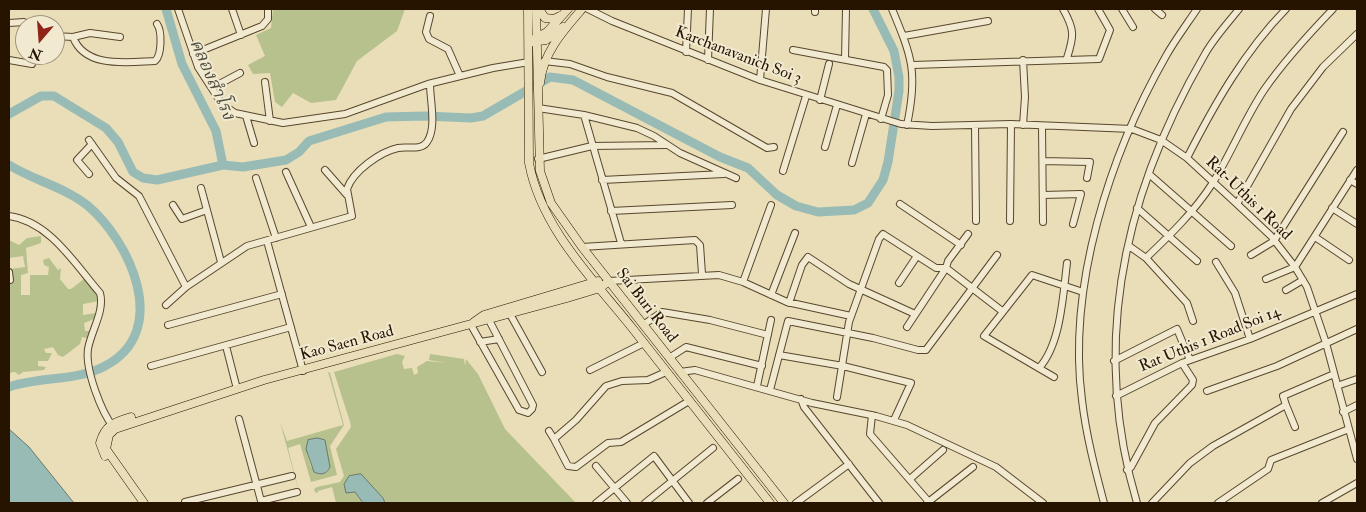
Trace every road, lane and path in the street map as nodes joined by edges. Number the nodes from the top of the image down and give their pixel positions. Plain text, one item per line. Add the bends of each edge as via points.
1 (178, 9) edge
2 (232, 9) edge
3 (268, 9) edge
4 (528, 9) edge
5 (538, 9) edge
6 (568, 9) edge
7 (580, 9) edge
8 (588, 9) edge
9 (688, 9) edge
10 (710, 9) edge
11 (766, 9) edge
12 (846, 9) edge
13 (892, 9) edge
14 (1063, 9) edge
15 (1098, 9) edge
16 (1122, 9) edge
17 (1155, 9) edge
18 (1197, 9) edge
19 (1239, 9) edge
20 (1286, 9) edge
21 (1333, 9) edge
22 (1162, 15) dead end
23 (430, 16) dead end
24 (988, 21) dead end
25 (157, 24) dead end
26 (1133, 27) dead end
27 (1357, 34) edge
28 (241, 35) junction
29 (904, 36) junction
30 (65, 37) edge
31 (73, 37) junction
32 (120, 37) dead end
33 (533, 41) junction
34 (793, 50) dead end
35 (686, 52) junction
36 (193, 54) junction
37 (1067, 58) junction
38 (845, 59) junction
39 (708, 60) junction
40 (1022, 60) junction
41 (544, 61) junction
42 (829, 64) dead end
43 (913, 65) junction
44 (534, 68) junction
45 (240, 73) dead end
46 (460, 76) junction
47 (760, 80) junction
48 (265, 82) dead end
49 (430, 84) junction
50 (212, 88) junction
51 (806, 96) junction
52 (820, 100) junction
53 (838, 106) junction
54 (538, 107) junction
55 (866, 114) junction
56 (584, 115) junction
57 (246, 116) junction
58 (882, 118) junction
59 (270, 121) junction
60 (1011, 124) junction
61 (904, 125) junction
62 (975, 125) junction
63 (1023, 125) junction
64 (1042, 126) junction
65 (1129, 129) junction
66 (1343, 132) dead end
67 (1161, 140) junction
68 (254, 143) dead end
69 (666, 145) junction
70 (592, 146) junction
71 (774, 147) dead end
72 (825, 147) dead end
73 (1187, 158) junction
74 (538, 159) junction
75 (1043, 161) junction
76 (852, 163) dead end
77 (325, 170) dead end
78 (1357, 170) edge
79 (783, 171) dead end
80 (286, 172) dead end
81 (88, 174) dead end
82 (725, 174) junction
83 (1149, 174) junction
84 (256, 178) dead end
85 (736, 178) dead end
86 (1087, 178) dead end
87 (602, 180) junction
88 (1350, 180) junction
89 (1213, 183) junction
90 (1357, 184) edge
91 (201, 188) dead end
92 (347, 194) junction
93 (1043, 194) junction
94 (900, 204) dead end
95 (1237, 204) junction
96 (173, 205) dead end
97 (732, 205) dead end
98 (771, 205) dead end
99 (1137, 208) junction
100 (1332, 208) junction
101 (207, 210) junction
102 (611, 211) junction
103 (1193, 211) junction
104 (9, 216) edge
105 (976, 221) dead end
106 (1010, 222) dead end
107 (1042, 222) dead end
108 (1073, 224) dead end
109 (1357, 224) edge
110 (311, 227) junction
111 (795, 233) dead end
112 (968, 234) dead end
113 (1170, 235) junction
114 (1315, 237) junction
115 (276, 238) junction
116 (267, 241) junction
117 (1274, 241) junction
118 (621, 243) junction
119 (961, 245) junction
120 (1128, 246) junction
121 (1231, 246) dead end
122 (582, 247) junction
123 (997, 255) dead end
124 (1251, 255) dead end
125 (917, 256) junction
126 (1146, 258) junction
127 (1349, 260) dead end
128 (1197, 261) dead end
129 (221, 262) junction
130 (1216, 262) dead end
131 (1068, 263) dead end
132 (1295, 267) junction
133 (946, 268) junction
134 (9, 272) edge
135 (702, 274) junction
136 (1266, 279) dead end
137 (10, 280) dead end
138 (1303, 280) junction
139 (594, 281) junction
140 (609, 281) junction
141 (743, 282) junction
142 (899, 283) dead end
143 (186, 287) junction
144 (1064, 287) junction
145 (600, 288) junction
146 (972, 288) junction
147 (860, 290) junction
148 (1286, 290) dead end
149 (1084, 292) junction
150 (282, 294) junction
151 (1357, 294) edge
152 (771, 295) junction
153 (790, 302) junction
154 (166, 305) dead end
155 (1002, 311) junction
156 (1315, 312) junction
157 (510, 314) junction
158 (914, 314) junction
159 (851, 316) junction
160 (489, 320) junction
161 (771, 320) dead end
162 (1193, 322) dead end
163 (471, 324) junction
164 (168, 325) dead end
165 (643, 325) junction
166 (290, 327) junction
167 (907, 327) dead end
168 (1357, 329) edge
169 (847, 332) junction
170 (768, 335) junction
171 (499, 338) junction
172 (1250, 338) junction
173 (480, 342) junction
174 (644, 343) junction
175 (1326, 343) junction
176 (226, 346) junction
177 (780, 355) junction
178 (669, 358) junction
179 (1190, 360) junction
180 (1114, 361) junction
181 (1182, 363) junction
182 (151, 366) dead end
183 (762, 366) junction
184 (842, 366) junction
185 (1039, 368) junction
186 (590, 370) dead end
187 (302, 371) junction
188 (542, 372) dead end
189 (666, 372) junction
190 (680, 372) junction
191 (1334, 374) junction
192 (1054, 377) dead end
193 (1357, 379) edge
194 (757, 386) junction
195 (1337, 386) junction
196 (234, 390) junction
197 (770, 390) junction
198 (1207, 391) dead end
199 (1116, 396) junction
200 (837, 397) dead end
201 (801, 399) junction
202 (689, 401) junction
203 (1286, 405) junction
204 (1357, 406) edge
205 (1343, 412) junction
206 (872, 415) junction
207 (239, 419) dead end
208 (894, 420) junction
209 (112, 426) junction
210 (1295, 427) dead end
211 (1349, 429) junction
212 (549, 431) dead end
213 (554, 439) junction
214 (714, 448) dead end
215 (943, 450) dead end
216 (1357, 459) edge
217 (849, 464) junction
218 (596, 466) dead end
219 (973, 467) dead end
220 (1127, 470) junction
221 (292, 476) dead end
222 (910, 479) junction
223 (738, 480) dead end
224 (673, 481) junction
225 (1357, 483) edge
226 (256, 484) junction
227 (614, 488) junction
228 (297, 492) dead end
229 (185, 502) edge
230 (143, 503) edge
231 (596, 503) edge
232 (627, 503) edge
233 (645, 503) edge
234 (689, 503) edge
235 (708, 503) edge
236 (770, 503) edge
237 (784, 503) edge
238 (796, 503) edge
239 (879, 503) edge
240 (928, 503) edge
241 (1043, 503) edge
242 (1104, 503) edge
243 (1137, 503) edge
244 (1152, 503) edge
245 (1218, 503) edge
246 (1322, 503) edge

1 - 36 street
2 - 28 street
3 - 28 street via 266,23
4 - 33 main road
5 - 6 main road via 542,16 551,19 557,19
5 - 33 main road
6 - 33 main road via 551,28
7 - 33 main road via 553,36
7 - 41 main road
8 - 35 street, Karchanavanich Soi 3
9 - 35 street
10 - 39 street
11 - 47 street
12 - 38 street
13 - 29 street
14 - 37 street via 1073,37
15 - 37 street via 1110,30 1099,59
16 - 26 street
17 - 22 street
18 - 65 street via 1166,55
19 - 67 street via 1206,52
20 - 73 street via 1235,72
21 - 89 street via 1298,46 1263,91
23 - 46 street via 426,32 430,39 448,49
24 - 29 street
25 - 31 street via 160,55 155,61 97,60 78,46
27 - 95 street via 1323,67 1291,110
28 - 36 street
29 - 43 street
30 - 31 street
31 - 32 street via 90,33
33 - 44 main road
33 - 44 main road via 529,52
34 - 38 street
35 - 39 street, Karchanavanich Soi 3
36 - 50 street
37 - 40 street
38 - 58 street via 887,70 888,95
39 - 47 street, Karchanavanich Soi 3
40 - 43 street
40 - 63 street
41 - 44 main road
41 - 71 street via 570,64 672,93 766,148
42 - 52 street
43 - 61 street via 913,96
44 - 46 street
44 - 54 main road, Sai Buri Road
44 - 139 main road, Sai Buri Road via 527,105 529,164 537,196 554,227
45 - 50 street
46 - 49 street
47 - 51 street, Karchanavanich Soi 3
48 - 59 street
49 - 59 street via 345,114 291,123
49 - 92 street via 432,123 426,144 397,148 378,157 352,180
50 - 57 street via 226,108
51 - 52 street, Karchanavanich Soi 3
51 - 79 street
52 - 53 street, Karchanavanich Soi 3
53 - 55 street, Karchanavanich Soi 3
53 - 72 street
54 - 56 street
54 - 74 main road, Sai Buri Road
55 - 58 street, Karchanavanich Soi 3
55 - 76 street
56 - 69 street via 637,128
56 - 70 street
57 - 59 street
57 - 68 street
58 - 61 street, Karchanavanich Soi 3
60 - 62 street, Karchanavanich Soi 3
60 - 63 street, Karchanavanich Soi 3
60 - 106 street
61 - 62 street, Karchanavanich Soi 3
62 - 105 street
63 - 64 street, Rat-Uthis 1 Road
64 - 65 street, Rat-Uthis 1 Road
64 - 75 street
65 - 67 street, Rat-Uthis 1 Road
65 - 149 street via 1098,226
66 - 117 street
67 - 73 street, Rat-Uthis 1 Road
67 - 83 street
69 - 70 street
69 - 82 street
70 - 74 street
70 - 87 street
73 - 89 street, Rat-Uthis 1 Road
74 - 122 main road, Sai Buri Road via 543,186 551,203
75 - 86 street via 1090,162
75 - 93 street
77 - 92 street
78 - 88 street
80 - 110 street
81 - 143 street via 77,160 91,142 116,178 139,196
82 - 85 street
82 - 87 street
83 - 99 street
83 - 103 street
84 - 115 street
87 - 102 street
88 - 90 street
88 - 100 street
89 - 95 street, Rat-Uthis 1 Road
89 - 103 street
91 - 101 street
92 - 110 street via 352,216
93 - 107 street
93 - 108 street via 1081,194
94 - 119 street
95 - 117 street, Rat-Uthis 1 Road
96 - 101 street via 182,219
97 - 102 street
98 - 141 street
99 - 113 street
99 - 120 street
100 - 109 street
100 - 114 street
101 - 129 street
102 - 118 street
103 - 113 street
103 - 121 street
104 - 209 street via 22,218 48,234 100,293 101,306 87,359 94,386
110 - 115 street
111 - 152 street
112 - 119 street
113 - 126 street
113 - 128 street
114 - 127 street
114 - 132 street
115 - 116 street
116 - 129 street via 247,246
116 - 150 street
117 - 124 street
117 - 132 street, Rat-Uthis 1 Road
118 - 122 street
118 - 135 street via 695,240 700,245
119 - 133 street
120 - 126 street
120 - 180 street via 1115,322
122 - 140 main road, Sai Buri Road
123 - 146 street
125 - 133 street via 936,268
125 - 142 street
125 - 147 street via 880,235
126 - 162 street via 1187,302
129 - 143 street
130 - 172 street via 1235,293
131 - 144 street
132 - 136 street
132 - 138 street, Rat-Uthis 1 Road
133 - 146 street
133 - 158 street
134 - 137 street
135 - 140 street
135 - 141 street
138 - 148 street
138 - 156 street, Rat-Uthis 1 Road
139 - 140 main road, Kao Saen Road
139 - 145 main road, Sai Buri Road
139 - 163 main road, Kao Saen Road via 484,315
140 - 145 main road
140 - 165 main road, Sai Buri Road
141 - 152 street
143 - 154 street
144 - 149 street
144 - 155 street via 1032,275
144 - 185 street via 1058,329 1046,360
145 - 157 main road, Kao Saen Road
145 - 174 main road, Sai Buri Road
146 - 155 street
146 - 169 street via 926,350
147 - 153 street via 806,257
147 - 158 street
147 - 159 street
149 - 242 street via 1080,348 1082,399
150 - 164 street
150 - 166 street
151 - 156 street, Rat Uthis 1 Road Soi 14
152 - 153 street
153 - 159 street
155 - 185 street via 984,336
156 - 172 street, Rat Uthis 1 Road Soi 14
156 - 175 street, Rat-Uthis 1 Road
157 - 160 main road, Kao Saen Road
157 - 188 street
158 - 167 street
159 - 169 street
160 - 163 main road, Kao Saen Road
160 - 171 street
161 - 170 street
163 - 173 street
163 - 187 main road, Kao Saen Road
165 - 170 street via 662,312
165 - 178 main road, Sai Buri Road
166 - 176 street
166 - 187 street
168 - 175 street
169 - 177 street via 788,321
169 - 184 street
170 - 183 street
171 - 173 street
171 - 173 street via 533,405 528,413 519,410
172 - 179 street, Rat Uthis 1 Road Soi 14
174 - 186 street
174 - 189 main road, Sai Buri Road
175 - 191 street, Rat-Uthis 1 Road
175 - 198 street
176 - 182 street
176 - 196 street
177 - 184 street
177 - 197 street
178 - 183 street via 686,347
178 - 190 main road, Sai Buri Road
179 - 180 street via 1177,329
179 - 181 street, Rat Uthis 1 Road Soi 14
180 - 199 street
181 - 199 street, Rat Uthis 1 Road Soi 14
181 - 220 street via 1193,380 1192,385 1155,423 1132,467
183 - 194 street
184 - 200 street
184 - 208 street via 911,383
185 - 192 street
187 - 196 main road, Kao Saen Road
189 - 202 main road, Sai Buri Road
189 - 213 street via 648,380 622,381 606,386
190 - 194 street via 695,370
190 - 237 main road, Sai Buri Road
191 - 195 street, Rat-Uthis 1 Road
191 - 203 street via 1283,396
193 - 195 street
194 - 197 street
195 - 205 street, Rat-Uthis 1 Road
196 - 209 main road, Kao Saen Road via 217,392
197 - 201 street
199 - 220 street
201 - 206 street
201 - 217 street
202 - 213 street via 621,442 608,443 576,467 568,466
202 - 236 main road, Sai Buri Road
203 - 210 street
203 - 244 street via 1213,446 1190,463
204 - 205 street
205 - 211 street, Rat-Uthis 1 Road
206 - 208 street
206 - 222 street via 870,434
207 - 226 street
208 - 241 street via 996,466
209 - 230 main road via 102,434 102,452
211 - 216 street, Rat-Uthis 1 Road
211 - 245 street via 1271,460 1268,469
212 - 213 street
214 - 224 street
215 - 222 street
217 - 238 street
217 - 239 street
218 - 227 street
219 - 240 street
220 - 243 street
221 - 226 street
222 - 240 street
223 - 235 street
224 - 227 street via 654,456
224 - 233 street
224 - 234 street
225 - 246 street
226 - 228 street via 261,501
226 - 229 street
227 - 231 street
227 - 232 street

